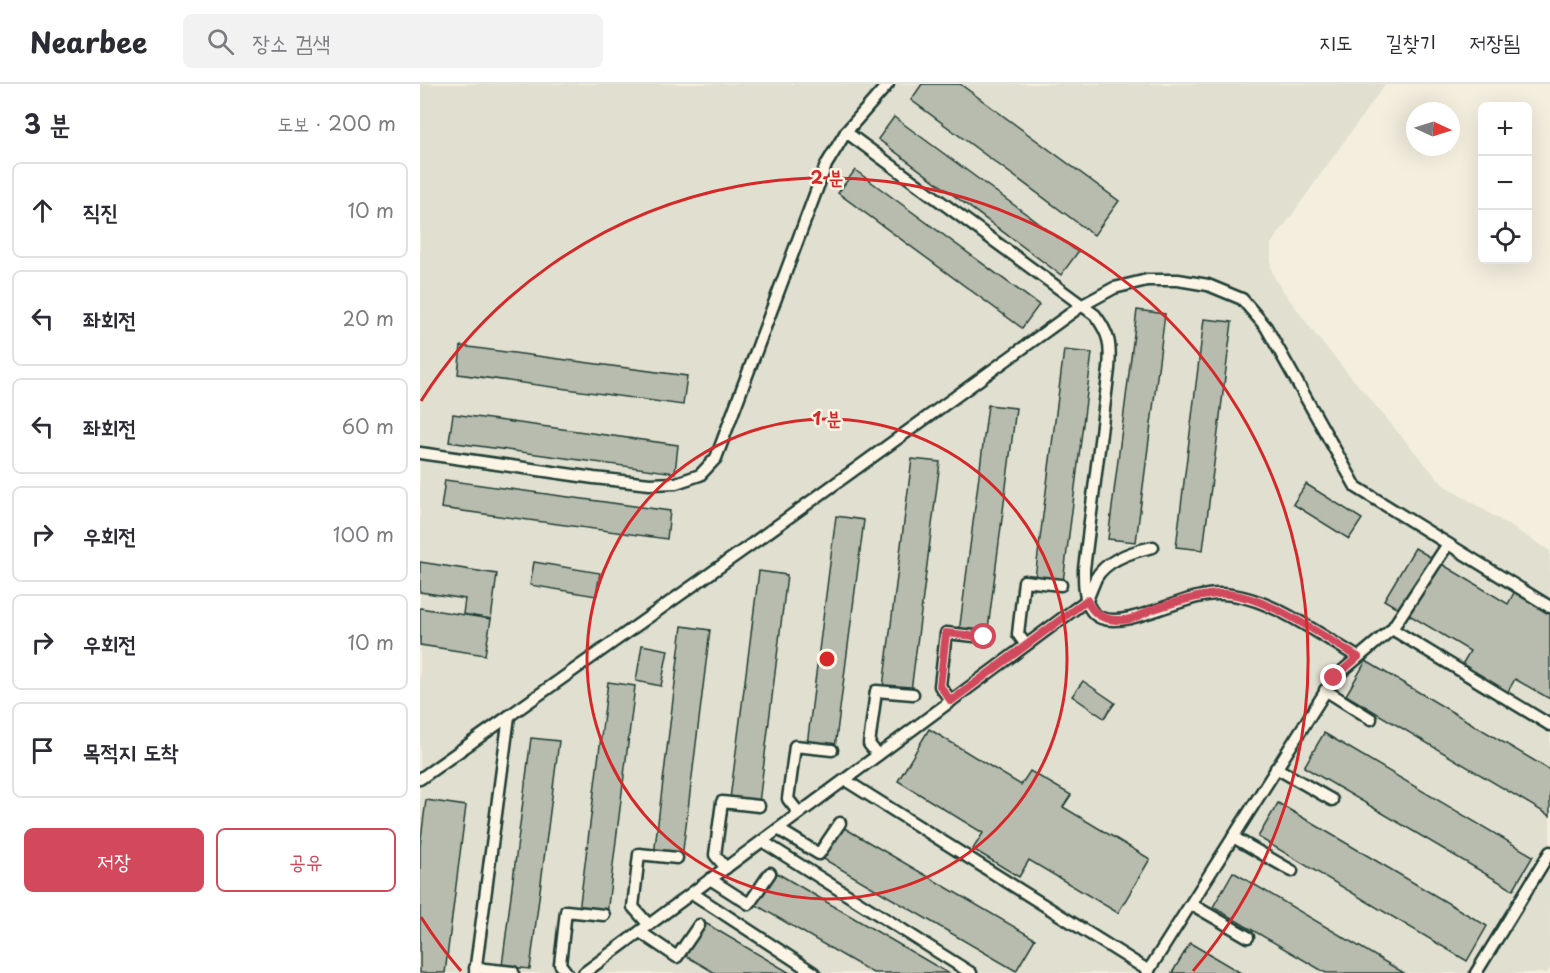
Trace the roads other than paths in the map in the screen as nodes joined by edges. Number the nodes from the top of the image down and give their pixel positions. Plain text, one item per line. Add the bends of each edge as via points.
1 (872, 84) edge
2 (885, 88) edge
3 (846, 132) junction
4 (1081, 306) junction
5 (420, 453) edge
6 (1448, 543) junction
7 (1154, 547) dead end
8 (1061, 585) dead end
9 (1087, 600) junction
10 (1550, 607) edge
11 (1392, 629) junction
12 (984, 637) dead end
13 (1026, 645) junction
14 (1358, 657) junction
15 (1325, 690) junction
16 (913, 694) dead end
17 (951, 701) junction
18 (509, 717) junction
19 (1371, 719) dead end
20 (1550, 725) edge
21 (832, 750) dead end
22 (878, 755) junction
23 (1276, 768) junction
24 (420, 779) edge
25 (845, 780) junction
26 (1332, 800) dead end
27 (759, 806) dead end
28 (799, 813) junction
29 (840, 823) dead end
30 (778, 829) junction
31 (1233, 837) junction
32 (762, 841) junction
33 (1550, 852) edge
34 (676, 858) dead end
35 (726, 868) junction
36 (1292, 871) dead end
37 (770, 873) dead end
38 (711, 879) junction
39 (692, 893) junction
40 (1191, 904) junction
41 (604, 915) dead end
42 (699, 925) dead end
43 (644, 929) junction
44 (1248, 937) dead end
45 (475, 971) edge
46 (513, 972) edge
47 (1148, 972) edge
48 (567, 973) edge
49 (584, 973) edge
50 (814, 973) edge
51 (971, 973) edge
52 (1476, 973) edge

1 - 2 lane
2 - 3 lane
3 - 4 lane
3 - 5 lane via 826,165 716,458 700,475 676,483 650,484
4 - 6 lane via 1114,288 1147,280 1208,285 1242,299 1266,327 1356,487
4 - 9 lane via 1095,315 1106,330 1111,348 1084,569
4 - 18 lane
6 - 10 lane
6 - 11 lane
7 - 9 lane via 1116,560 1098,576
8 - 13 lane via 1024,581 1018,634
9 - 13 lane
9 - 14 lane via 1100,618 1126,620 1188,599 1220,593 1252,598
11 - 14 lane
11 - 20 lane
12 - 17 lane via 946,633 940,686
13 - 17 lane
14 - 15 lane
15 - 19 lane
15 - 23 lane
16 - 22 lane via 876,690 869,744
17 - 22 lane
18 - 24 lane
18 - 45 lane
21 - 28 lane via 795,746 788,799
22 - 25 lane
23 - 26 lane
23 - 31 lane
25 - 28 lane
25 - 47 lane
27 - 35 lane via 722,802 716,855
28 - 30 lane
29 - 30 lane via 819,854
30 - 32 lane
31 - 36 lane
31 - 40 lane
32 - 35 lane
32 - 51 lane
33 - 52 lane
34 - 43 lane via 639,854 633,907
35 - 38 lane
37 - 38 lane via 748,904
38 - 39 lane
39 - 43 lane
39 - 50 lane
40 - 44 lane
40 - 47 lane
41 - 48 lane via 566,911 560,964
42 - 43 lane via 677,957
43 - 49 lane
45 - 46 lane

